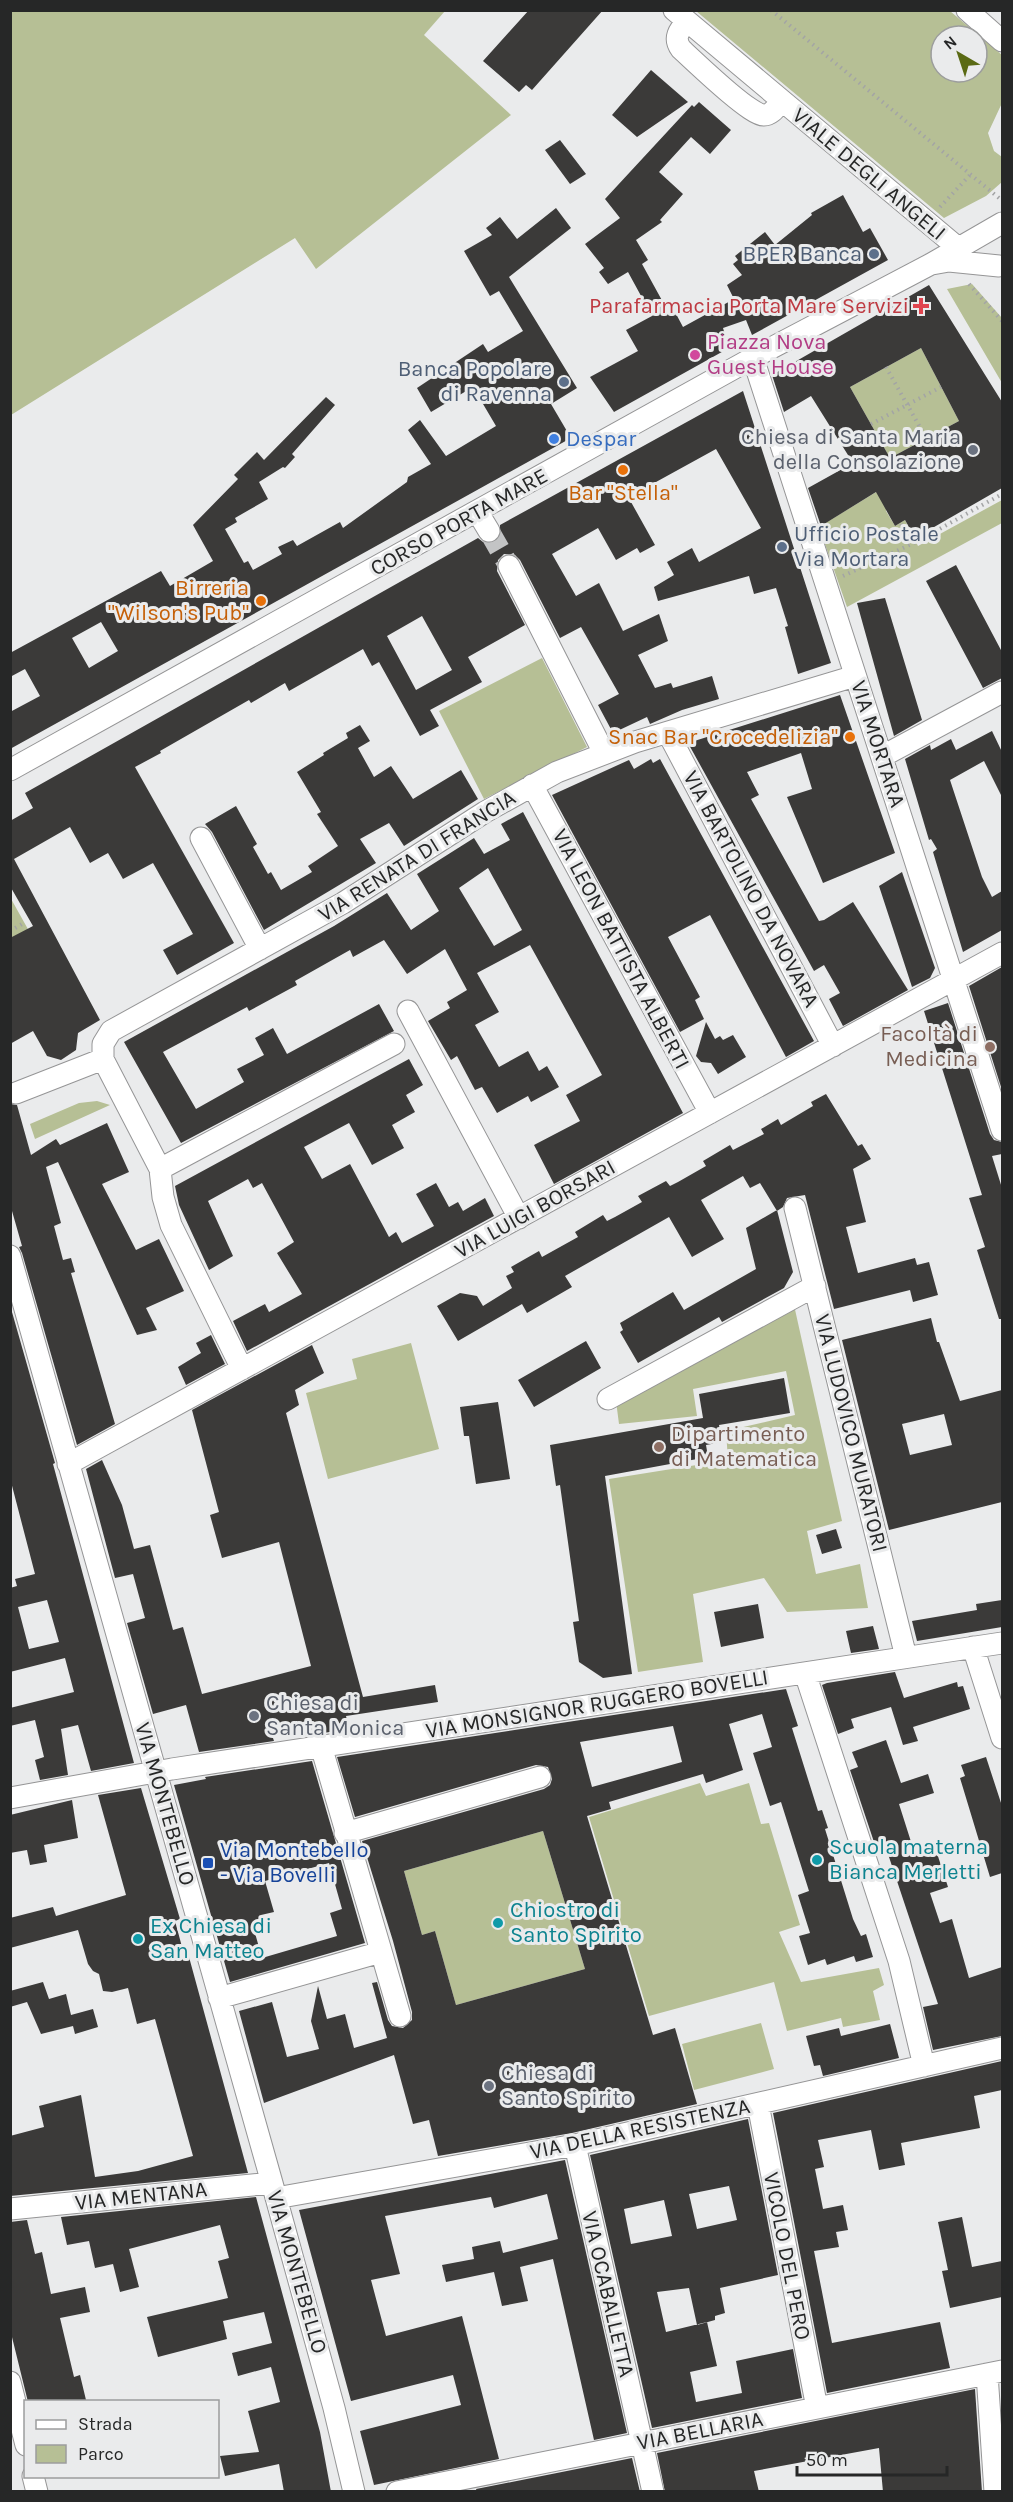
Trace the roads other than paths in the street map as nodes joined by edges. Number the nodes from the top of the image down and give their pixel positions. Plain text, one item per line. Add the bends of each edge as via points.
1 (967, 10) edge
2 (680, 16) edge
3 (1002, 41) edge
4 (996, 226) edge
5 (957, 247) junction
6 (931, 264) junction
7 (1001, 267) edge
8 (753, 358) junction
9 (477, 511) junction
10 (489, 531) tunnel mouth
11 (508, 567) tunnel mouth
12 (855, 676) junction
13 (1002, 692) edge
14 (668, 733) junction
15 (604, 753) junction
16 (883, 756) junction
17 (10, 770) edge
18 (532, 785) junction
19 (201, 838) dead end
20 (260, 949) junction
21 (1002, 953) edge
22 (955, 979) junction
23 (408, 1011) dead end
24 (394, 1044) dead end
25 (833, 1046) junction
26 (103, 1059) junction
27 (16, 1093) dead end
28 (710, 1113) junction
29 (1002, 1130) edge
30 (160, 1169) junction
31 (795, 1208) dead end
32 (519, 1218) junction
33 (10, 1256) edge
34 (815, 1287) junction
35 (242, 1369) junction
36 (608, 1399) dead end
37 (68, 1464) junction
38 (1002, 1643) edge
39 (973, 1647) junction
40 (906, 1657) junction
41 (805, 1673) junction
42 (1002, 1738) edge
43 (321, 1746) junction
44 (155, 1772) junction
45 (540, 1777) dead end
46 (10, 1798) edge
47 (345, 1833) junction
48 (381, 1952) junction
49 (219, 1998) junction
50 (400, 2016) dead end
51 (1002, 2048) edge
52 (924, 2066) junction
53 (758, 2104) junction
54 (575, 2145) junction
55 (274, 2191) junction
56 (10, 2209) edge
57 (995, 2373) edge
58 (10, 2382) edge
59 (817, 2408) junction
60 (24, 2437) edge
61 (641, 2443) junction
62 (354, 2492) edge
63 (397, 2492) edge
64 (653, 2492) edge
65 (995, 2492) edge

1 - 3 street
2 - 5 street, VIALE DEGLI ANGELI
4 - 5 street, CORSO PORTA MARE
4 - 7 street via 990,254
5 - 6 street, CORSO PORTA MARE
6 - 7 street via 949,261
6 - 8 street, CORSO PORTA MARE
8 - 9 street, CORSO PORTA MARE
8 - 12 street, VIA MORTARA
9 - 10 street
9 - 17 street, CORSO PORTA MARE
11 - 15 street
12 - 14 street, VIA RENATA DI FRANCIA
12 - 16 street, VIA MORTARA
13 - 16 street
14 - 15 street, VIA RENATA DI FRANCIA
14 - 25 street, VIA BARTOLINO DA NOVARA
15 - 18 street, VIA RENATA DI FRANCIA
16 - 22 street, VIA MORTARA
18 - 20 street, VIA RENATA DI FRANCIA via 343,903
18 - 28 street, VIA LEON BATTISTA ALBERTI
19 - 20 street
20 - 26 street, VIA RENATA DI FRANCIA via 111,1031 103,1044
21 - 22 street, VIA LUIGI BORSARI
22 - 25 street, VIA LUIGI BORSARI
22 - 29 street, VIA MORTARA
23 - 32 street
24 - 30 street
25 - 28 street, VIA LUIGI BORSARI
26 - 27 street
26 - 30 street
28 - 32 street, VIA LUIGI BORSARI
30 - 35 street via 171,1225
31 - 34 street, VIA LUDOVICO MURATORI
32 - 35 street, VIA LUIGI BORSARI
33 - 37 street, VIA MONTEBELLO
34 - 36 street
34 - 40 street, VIA LUDOVICO MURATORI
35 - 37 street, VIA LUIGI BORSARI
37 - 44 street, VIA MONTEBELLO
38 - 39 street, VIA MONSIGNOR RUGGERO BOVELLI
39 - 40 street, VIA MONSIGNOR RUGGERO BOVELLI
39 - 42 street
40 - 41 street, VIA MONSIGNOR RUGGERO BOVELLI
41 - 43 street, VIA MONSIGNOR RUGGERO BOVELLI
41 - 52 street via 899,1961
43 - 44 street, VIA MONSIGNOR RUGGERO BOVELLI
43 - 47 street
44 - 46 street, VIA MONSIGNOR RUGGERO BOVELLI
44 - 49 street, VIA MONTEBELLO
45 - 47 street
47 - 48 street
48 - 49 street
48 - 50 street
49 - 55 street, VIA MONTEBELLO
51 - 52 street, VIA DELLA RESISTENZA
52 - 53 street, VIA DELLA RESISTENZA
53 - 54 street, VIA DELLA RESISTENZA
53 - 59 street, VICOLO DEL PERO
54 - 55 street, VIA DELLA RESISTENZA
54 - 61 street, VIA OCABALLETTA
55 - 56 street, VIA MENTANA
55 - 62 street, VIA MONTEBELLO
57 - 59 street, VIA BELLARIA
57 - 65 street
58 - 60 street
59 - 61 street, VIA BELLARIA
61 - 63 street, VIA BELLARIA
61 - 64 street, VIA OCABALLETTA

